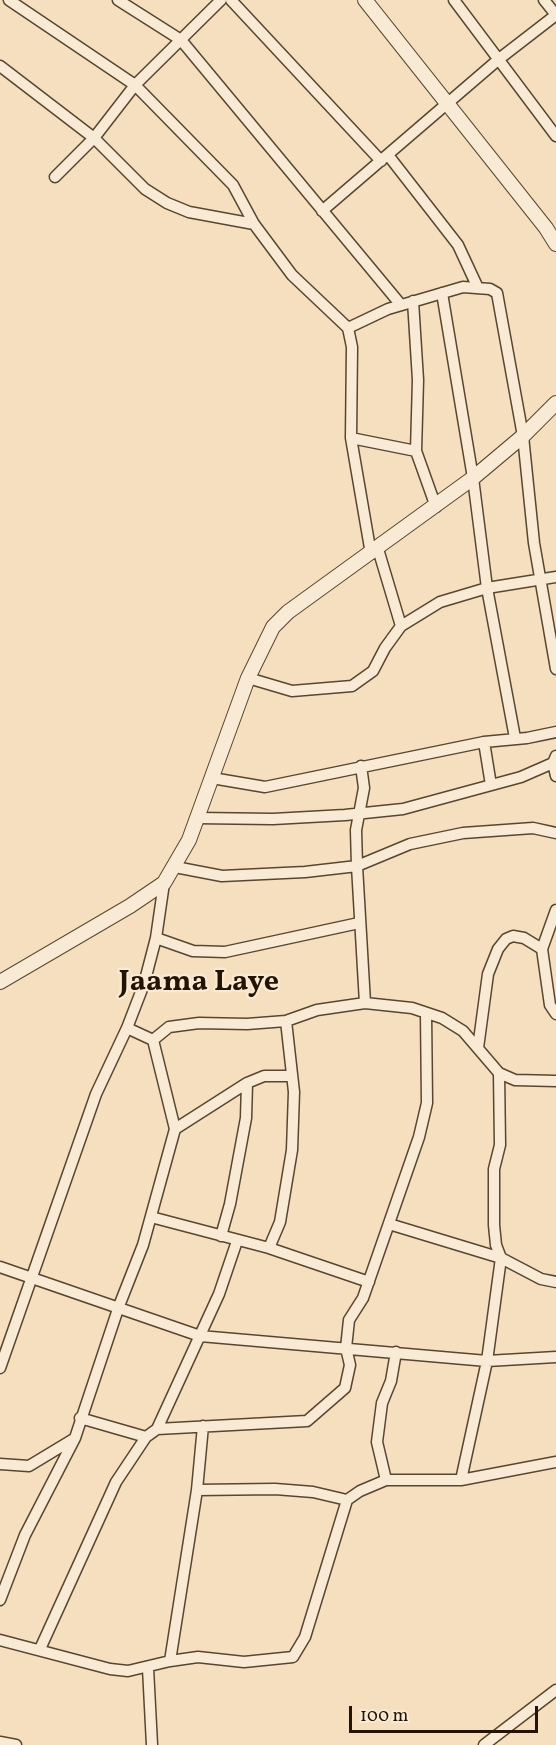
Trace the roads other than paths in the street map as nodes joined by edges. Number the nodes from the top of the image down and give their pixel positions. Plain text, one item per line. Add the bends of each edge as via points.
1 (9, 0) edge
2 (118, 0) edge
3 (221, 0) edge
4 (231, 0) edge
5 (365, 0) edge
6 (454, 0) edge
7 (544, 0) edge
8 (209, 4) edge
9 (556, 15) edge
10 (181, 40) junction
11 (499, 59) junction
12 (0, 66) edge
13 (135, 85) junction
14 (446, 104) junction
15 (556, 136) edge
16 (93, 138) junction
17 (385, 158) junction
18 (55, 177) dead end
19 (322, 211) junction
20 (254, 224) junction
21 (551, 224) edge
22 (556, 244) edge
23 (478, 288) junction
24 (442, 293) junction
25 (413, 302) junction
26 (400, 305) junction
27 (348, 328) junction
28 (556, 403) edge
29 (523, 436) junction
30 (351, 438) junction
31 (416, 451) junction
32 (473, 478) junction
33 (436, 507) junction
34 (375, 551) junction
35 (556, 577) edge
36 (541, 580) junction
37 (487, 588) junction
38 (401, 626) junction
39 (556, 669) edge
40 (248, 678) junction
41 (556, 732) edge
42 (515, 738) junction
43 (484, 742) junction
44 (555, 759) edge
45 (361, 766) junction
46 (556, 776) edge
47 (212, 778) junction
48 (491, 785) junction
49 (360, 812) junction
50 (197, 818) junction
51 (556, 833) edge
52 (357, 866) junction
53 (175, 867) junction
54 (164, 883) junction
55 (556, 910) edge
56 (359, 923) junction
57 (156, 938) junction
58 (542, 949) junction
59 (0, 982) edge
60 (366, 1003) junction
61 (426, 1013) junction
62 (556, 1014) edge
63 (286, 1021) junction
64 (127, 1028) junction
65 (153, 1040) junction
66 (478, 1048) junction
67 (499, 1073) junction
68 (292, 1076) junction
69 (556, 1082) edge
70 (247, 1083) junction
71 (175, 1129) junction
72 (151, 1217) junction
73 (389, 1224) junction
74 (222, 1236) junction
75 (237, 1241) junction
76 (269, 1248) junction
77 (501, 1258) junction
78 (0, 1267) edge
79 (33, 1278) junction
80 (369, 1282) junction
81 (556, 1282) edge
82 (118, 1306) junction
83 (200, 1336) junction
84 (346, 1348) junction
85 (396, 1352) junction
86 (556, 1357) edge
87 (487, 1360) junction
88 (0, 1368) edge
89 (80, 1418) junction
90 (203, 1426) junction
91 (157, 1429) junction
92 (146, 1437) junction
93 (75, 1438) junction
94 (556, 1462) edge
95 (0, 1464) edge
96 (386, 1480) junction
97 (461, 1480) junction
98 (197, 1490) junction
99 (347, 1500) junction
100 (0, 1600) edge
101 (0, 1640) edge
102 (40, 1649) junction
103 (170, 1660) junction
104 (148, 1668) junction
105 (556, 1690) edge
106 (0, 1742) edge
107 (16, 1745) edge
108 (152, 1745) edge
109 (484, 1745) edge

1 - 13 street
2 - 10 street
3 - 8 street
4 - 17 street
5 - 14 street
6 - 11 street
7 - 9 street
8 - 10 street
9 - 11 street
10 - 13 street
10 - 19 street
11 - 14 street
11 - 15 street
12 - 16 street
13 - 16 street
13 - 20 street via 233,185
14 - 17 street
14 - 21 street
16 - 18 street
16 - 20 street via 145,189 167,203 189,212
17 - 19 street
17 - 23 street via 458,245
19 - 26 street
20 - 27 street via 292,275
21 - 22 street
23 - 24 street via 463,287
23 - 29 street via 496,293
24 - 25 street
24 - 32 street
25 - 26 street
25 - 31 street via 418,380
26 - 27 street
27 - 30 street via 352,347
28 - 29 street
29 - 32 street
29 - 36 street
30 - 31 street
30 - 34 street
31 - 33 street
32 - 33 street
32 - 37 street
33 - 34 street
34 - 38 street
34 - 40 street via 288,612 273,627
35 - 36 street
36 - 37 street
36 - 39 street
37 - 38 street via 440,602
37 - 42 street
38 - 40 street via 373,671 352,686 292,691
40 - 47 street
41 - 42 street
42 - 43 street
43 - 45 street
43 - 48 street
44 - 46 street
44 - 48 street via 521,777
45 - 47 street via 265,787
45 - 49 street via 364,788
47 - 50 street
48 - 49 street via 403,808
49 - 50 street via 285,818
49 - 52 street
50 - 53 street
51 - 52 street via 525,828 463,833 410,844
52 - 53 street via 222,876
52 - 56 street
53 - 54 street
54 - 57 street
54 - 59 street
55 - 58 street
56 - 57 street via 225,952 193,951
56 - 60 street
57 - 64 street
58 - 62 street via 550,1005
58 - 66 street via 513,936 498,949 488,974
60 - 61 street
60 - 63 street via 317,1010
61 - 66 street via 463,1031
61 - 73 street via 427,1103
63 - 65 street via 169,1027
63 - 68 street
64 - 65 street
64 - 79 street via 96,1094
65 - 71 street
66 - 67 street
67 - 69 street via 515,1080
67 - 77 street via 500,1145 494,1169 494,1225
68 - 70 street via 264,1076
68 - 76 street via 292,1150 280,1222
70 - 71 street
70 - 74 street via 246,1118
71 - 72 street
72 - 74 street
72 - 82 street
73 - 77 street
73 - 80 street
74 - 75 street
75 - 76 street
75 - 83 street
76 - 80 street
77 - 81 street via 541,1279
77 - 87 street
78 - 79 street
79 - 82 street
79 - 88 street
80 - 84 street via 358,1310 349,1320
82 - 83 street
82 - 89 street
83 - 84 street
83 - 91 street
84 - 85 street
84 - 90 street via 350,1365 345,1388 308,1421
85 - 87 street
85 - 96 street via 382,1403 377,1442
86 - 87 street
87 - 97 street
89 - 92 street
89 - 93 street
90 - 91 street
90 - 98 street
91 - 92 street
92 - 102 street via 116,1482
93 - 95 street via 29,1466
93 - 100 street via 25,1535
94 - 97 street
96 - 97 street
96 - 99 street
98 - 99 street via 313,1491
98 - 103 street
99 - 103 street via 305,1637 293,1657 244,1662 198,1657
101 - 102 street
102 - 104 street via 110,1669
103 - 104 street
104 - 108 street
105 - 109 street
106 - 107 street

